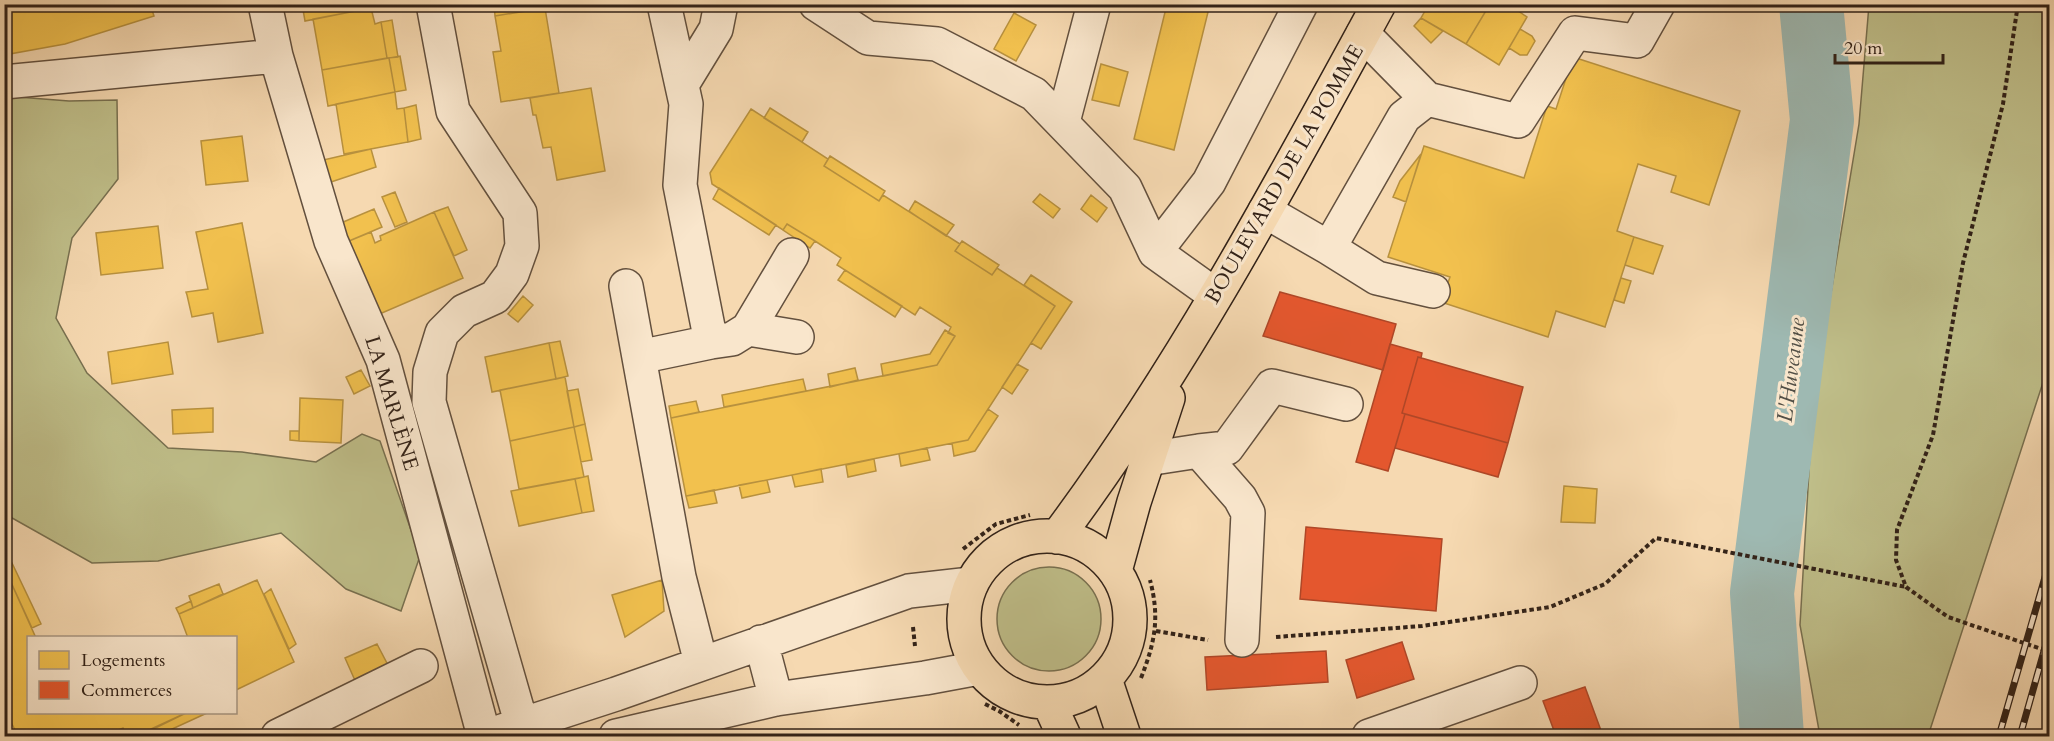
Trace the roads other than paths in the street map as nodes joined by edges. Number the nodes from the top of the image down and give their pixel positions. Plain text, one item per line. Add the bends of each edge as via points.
1 (265, 4) edge
2 (433, 4) edge
3 (664, 4) edge
4 (721, 4) edge
5 (816, 4) edge
6 (1094, 4) edge
7 (1301, 4) edge
8 (1379, 4) edge
9 (1658, 4) edge
10 (1363, 34) junction
11 (276, 56) junction
12 (4, 82) edge
13 (683, 83) junction
14 (1427, 99) junction
15 (1063, 123) junction
16 (1265, 211) junction
17 (1329, 248) junction
18 (1155, 252) junction
19 (792, 255) dead end
20 (626, 286) dead end
21 (1433, 291) dead end
22 (1215, 295) junction
23 (748, 329) junction
24 (797, 337) dead end
25 (711, 342) junction
26 (1189, 343) junction
27 (639, 357) junction
28 (1346, 404) dead end
29 (1199, 451) junction
30 (1147, 459) junction
31 (1057, 537) junction
32 (1115, 571) junction
33 (971, 584) junction
34 (1242, 640) road end
35 (761, 642) junction
36 (701, 663) junction
37 (421, 666) dead end
38 (979, 668) junction
39 (1105, 679) junction
40 (1520, 683) dead end
41 (776, 699) junction
42 (1049, 702) junction
43 (524, 730) edge
44 (1123, 735) edge
45 (278, 736) edge
46 (485, 736) edge
47 (616, 736) edge
48 (1064, 736) edge
49 (1370, 736) edge

1 - 11 street, LA MARLÈNE
2 - 43 street via 453,111 520,213 522,246 512,274 495,297 464,311 442,333 430,372 429,402
3 - 13 street
4 - 13 street via 716,29
5 - 15 street via 868,38 938,44 1034,94
6 - 15 street
7 - 18 street via 1209,182
8 - 10 main road, BOULEVARD DE LA POMME
9 - 14 street via 1637,40 1575,33 1518,121
10 - 14 street
10 - 16 main road, BOULEVARD DE LA POMME
11 - 12 street
11 - 46 street, LA MARLÈNE via 331,241 383,360
13 - 25 street via 686,104 680,185
14 - 17 street via 1404,117
15 - 18 street via 1125,188
16 - 17 street
16 - 22 main road, BOULEVARD DE LA POMME
17 - 21 street via 1377,278
18 - 22 street
19 - 23 street
20 - 27 street
22 - 26 main road, BOULEVARD DE LA POMME
23 - 24 street
23 - 25 street via 732,339
25 - 27 street
26 - 30 main road, BOULEVARD DE LA POMME
26 - 31 main road, BOULEVARD DE LA POMME via 1100,481
27 - 36 street via 679,577
28 - 29 street via 1272,386 1227,448
29 - 30 street
29 - 34 street via 1240,498 1248,513
30 - 32 main road, BOULEVARD DE LA POMME
31 - 32 main road via 1079,543
31 - 33 main road via 1016,542 998,552
32 - 39 main road via 1130,615 1119,660
33 - 35 street via 909,591
33 - 38 main road via 964,627
35 - 36 street
35 - 41 street
36 - 43 street
37 - 45 street
38 - 41 street
38 - 42 main road via 1010,694 1029,701
39 - 42 main road via 1079,696
39 - 44 main road
40 - 49 street
41 - 47 street
42 - 48 main road
43 - 46 street

